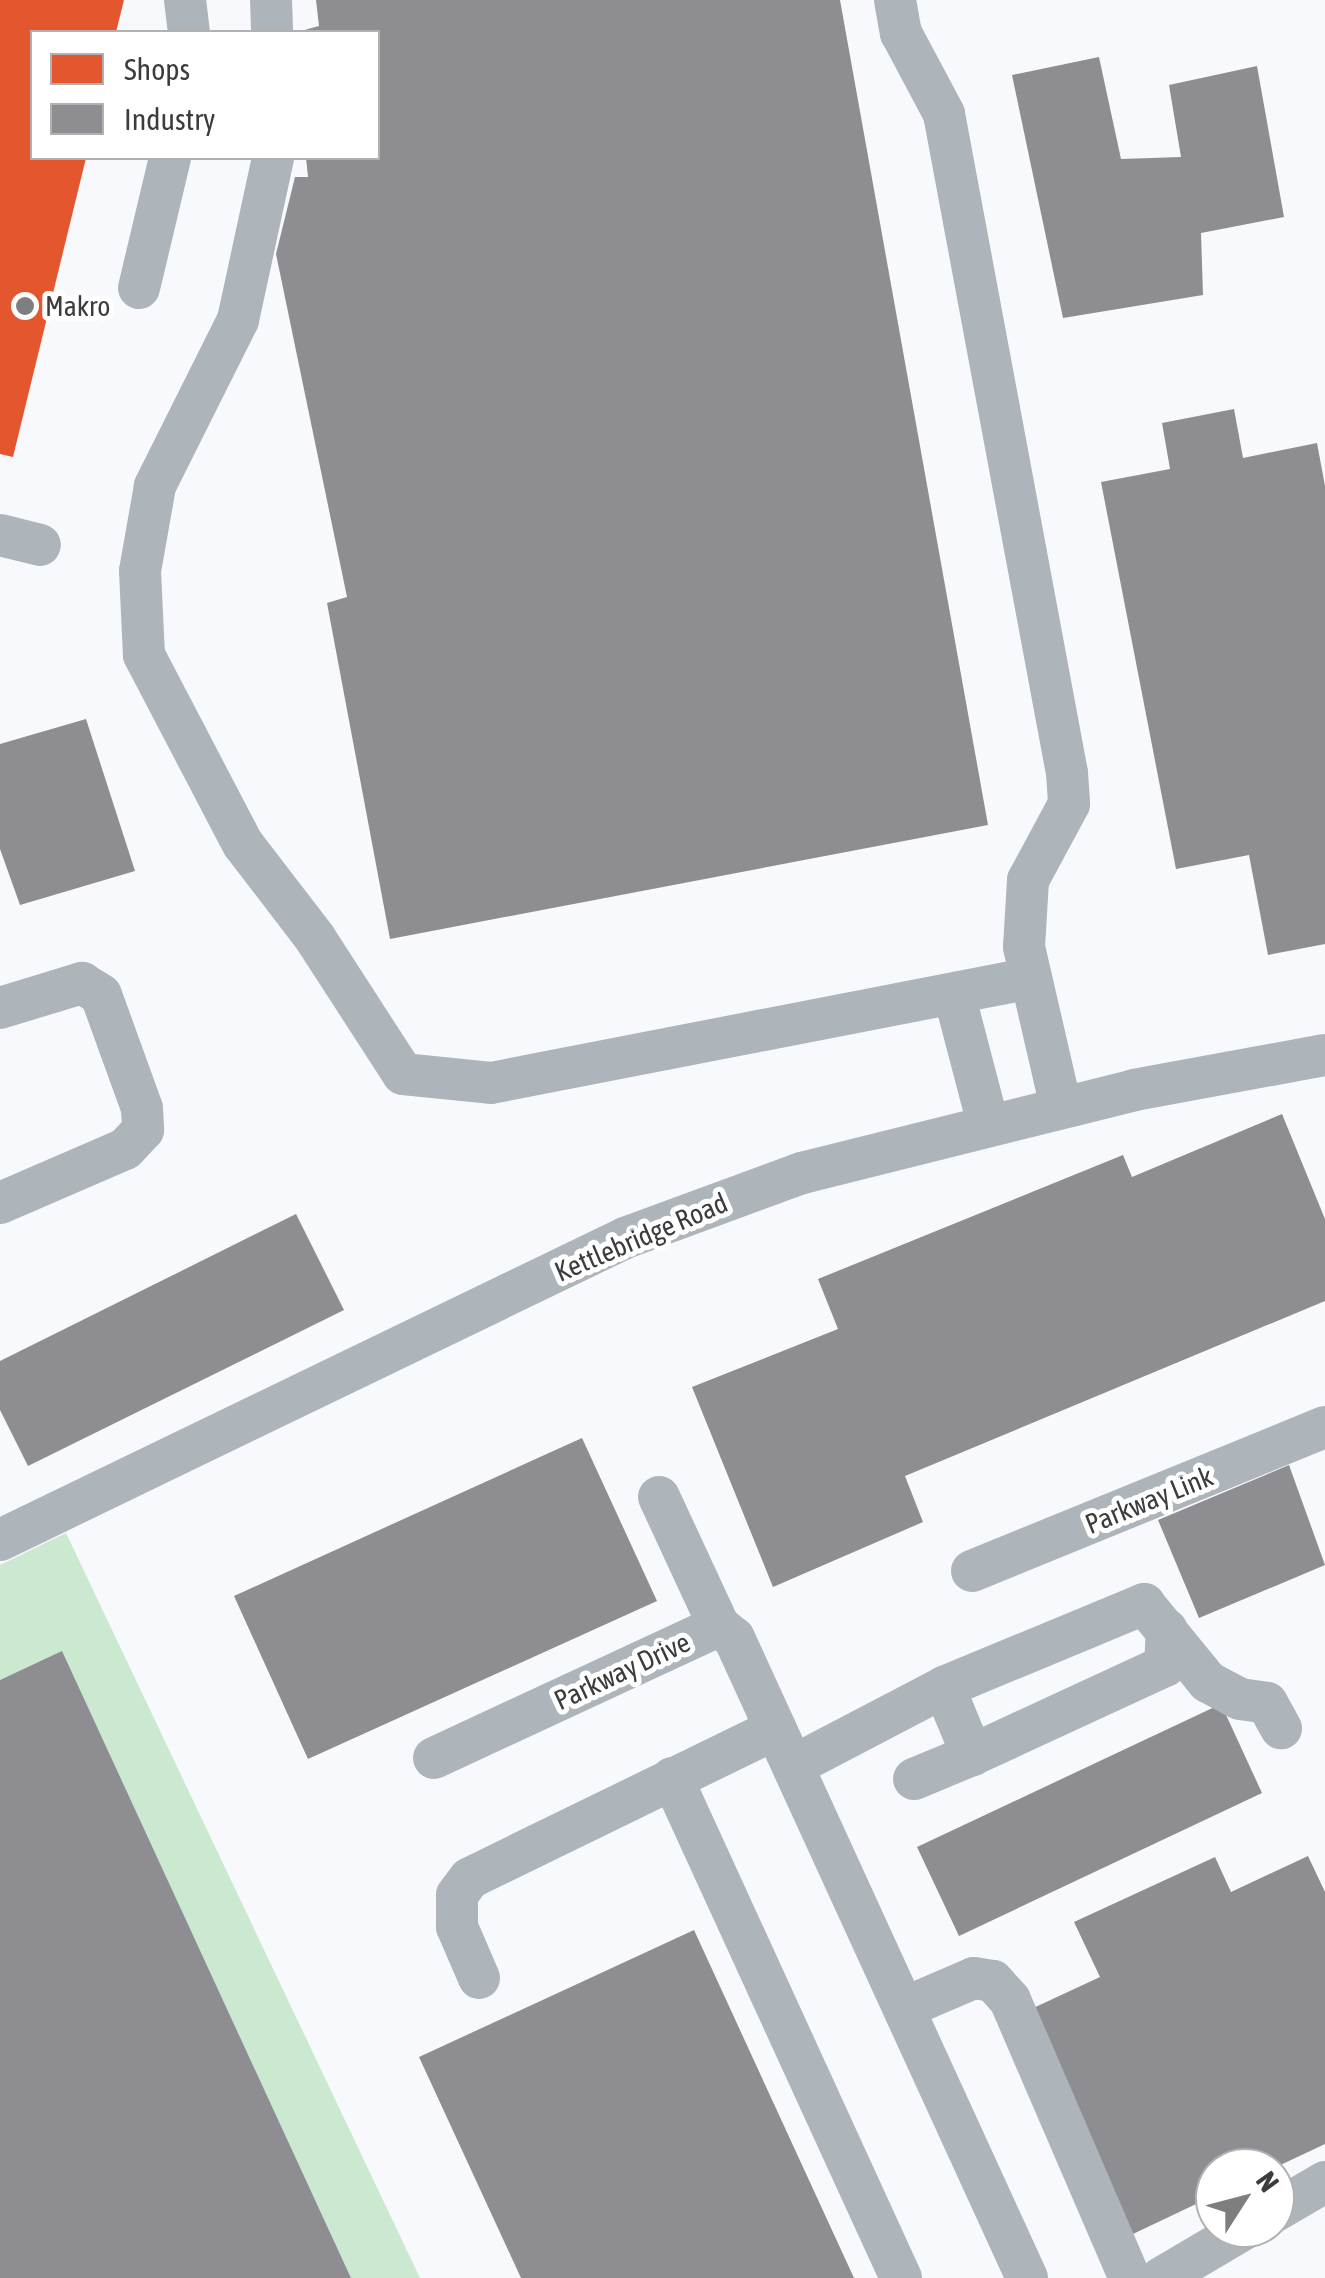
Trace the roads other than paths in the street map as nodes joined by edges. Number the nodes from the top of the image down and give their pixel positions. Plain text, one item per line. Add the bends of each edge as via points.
1 (185, 0) edge
2 (271, 0) edge
3 (896, 0) edge
4 (190, 30) edge
5 (272, 30) edge
6 (170, 160) edge
7 (273, 160) edge
8 (139, 288) dead end
9 (1032, 978) junction
10 (955, 998) junction
11 (0, 1008) edge
12 (1325, 1055) edge
13 (1061, 1107) junction
14 (988, 1124) junction
15 (0, 1203) edge
16 (1325, 1427) edge
17 (659, 1496) dead end
18 (0, 1540) edge
19 (972, 1571) dead end
20 (718, 1626) junction
21 (1166, 1630) junction
22 (927, 1696) junction
23 (1281, 1728) dead end
24 (785, 1748) junction
25 (972, 1754) junction
26 (434, 1758) dead end
27 (672, 1778) junction
28 (914, 1779) dead end
29 (479, 1978) dead end
30 (904, 2008) junction
31 (1325, 2182) edge
32 (1295, 2199) edge
33 (1212, 2248) edge
34 (901, 2278) edge
35 (1027, 2278) edge
36 (1130, 2278) edge
37 (1161, 2278) edge

1 - 4 street
2 - 5 street
3 - 9 street via 901,33 944,114 1067,773 1069,804 1028,880 1024,947
6 - 8 street
7 - 10 street via 238,320 154,486 140,571 144,655 243,844 315,938 403,1074 490,1083
9 - 10 street
9 - 13 street
10 - 14 street
11 - 15 street via 82,983 101,995 142,1108 143,1130 125,1148
12 - 13 street, Kettlebridge Road
13 - 14 street, Kettlebridge Road
14 - 18 street, Kettlebridge Road via 802,1173 625,1238
16 - 19 street, Parkway Link
17 - 20 street
20 - 24 street, Parkway Drive via 734,1638
20 - 26 street, Parkway Drive
21 - 22 street via 1144,1604 1127,1606
21 - 23 street via 1208,1682 1240,1699 1267,1703
21 - 25 street via 1165,1666
22 - 24 street
22 - 25 street
24 - 27 street
24 - 30 street, Parkway Drive
25 - 28 street
27 - 29 street via 470,1878 458,1895 457,1926
27 - 34 street
30 - 35 street, Parkway Drive
30 - 36 street via 974,1978 993,1982 1010,2000
31 - 32 street
33 - 37 street

